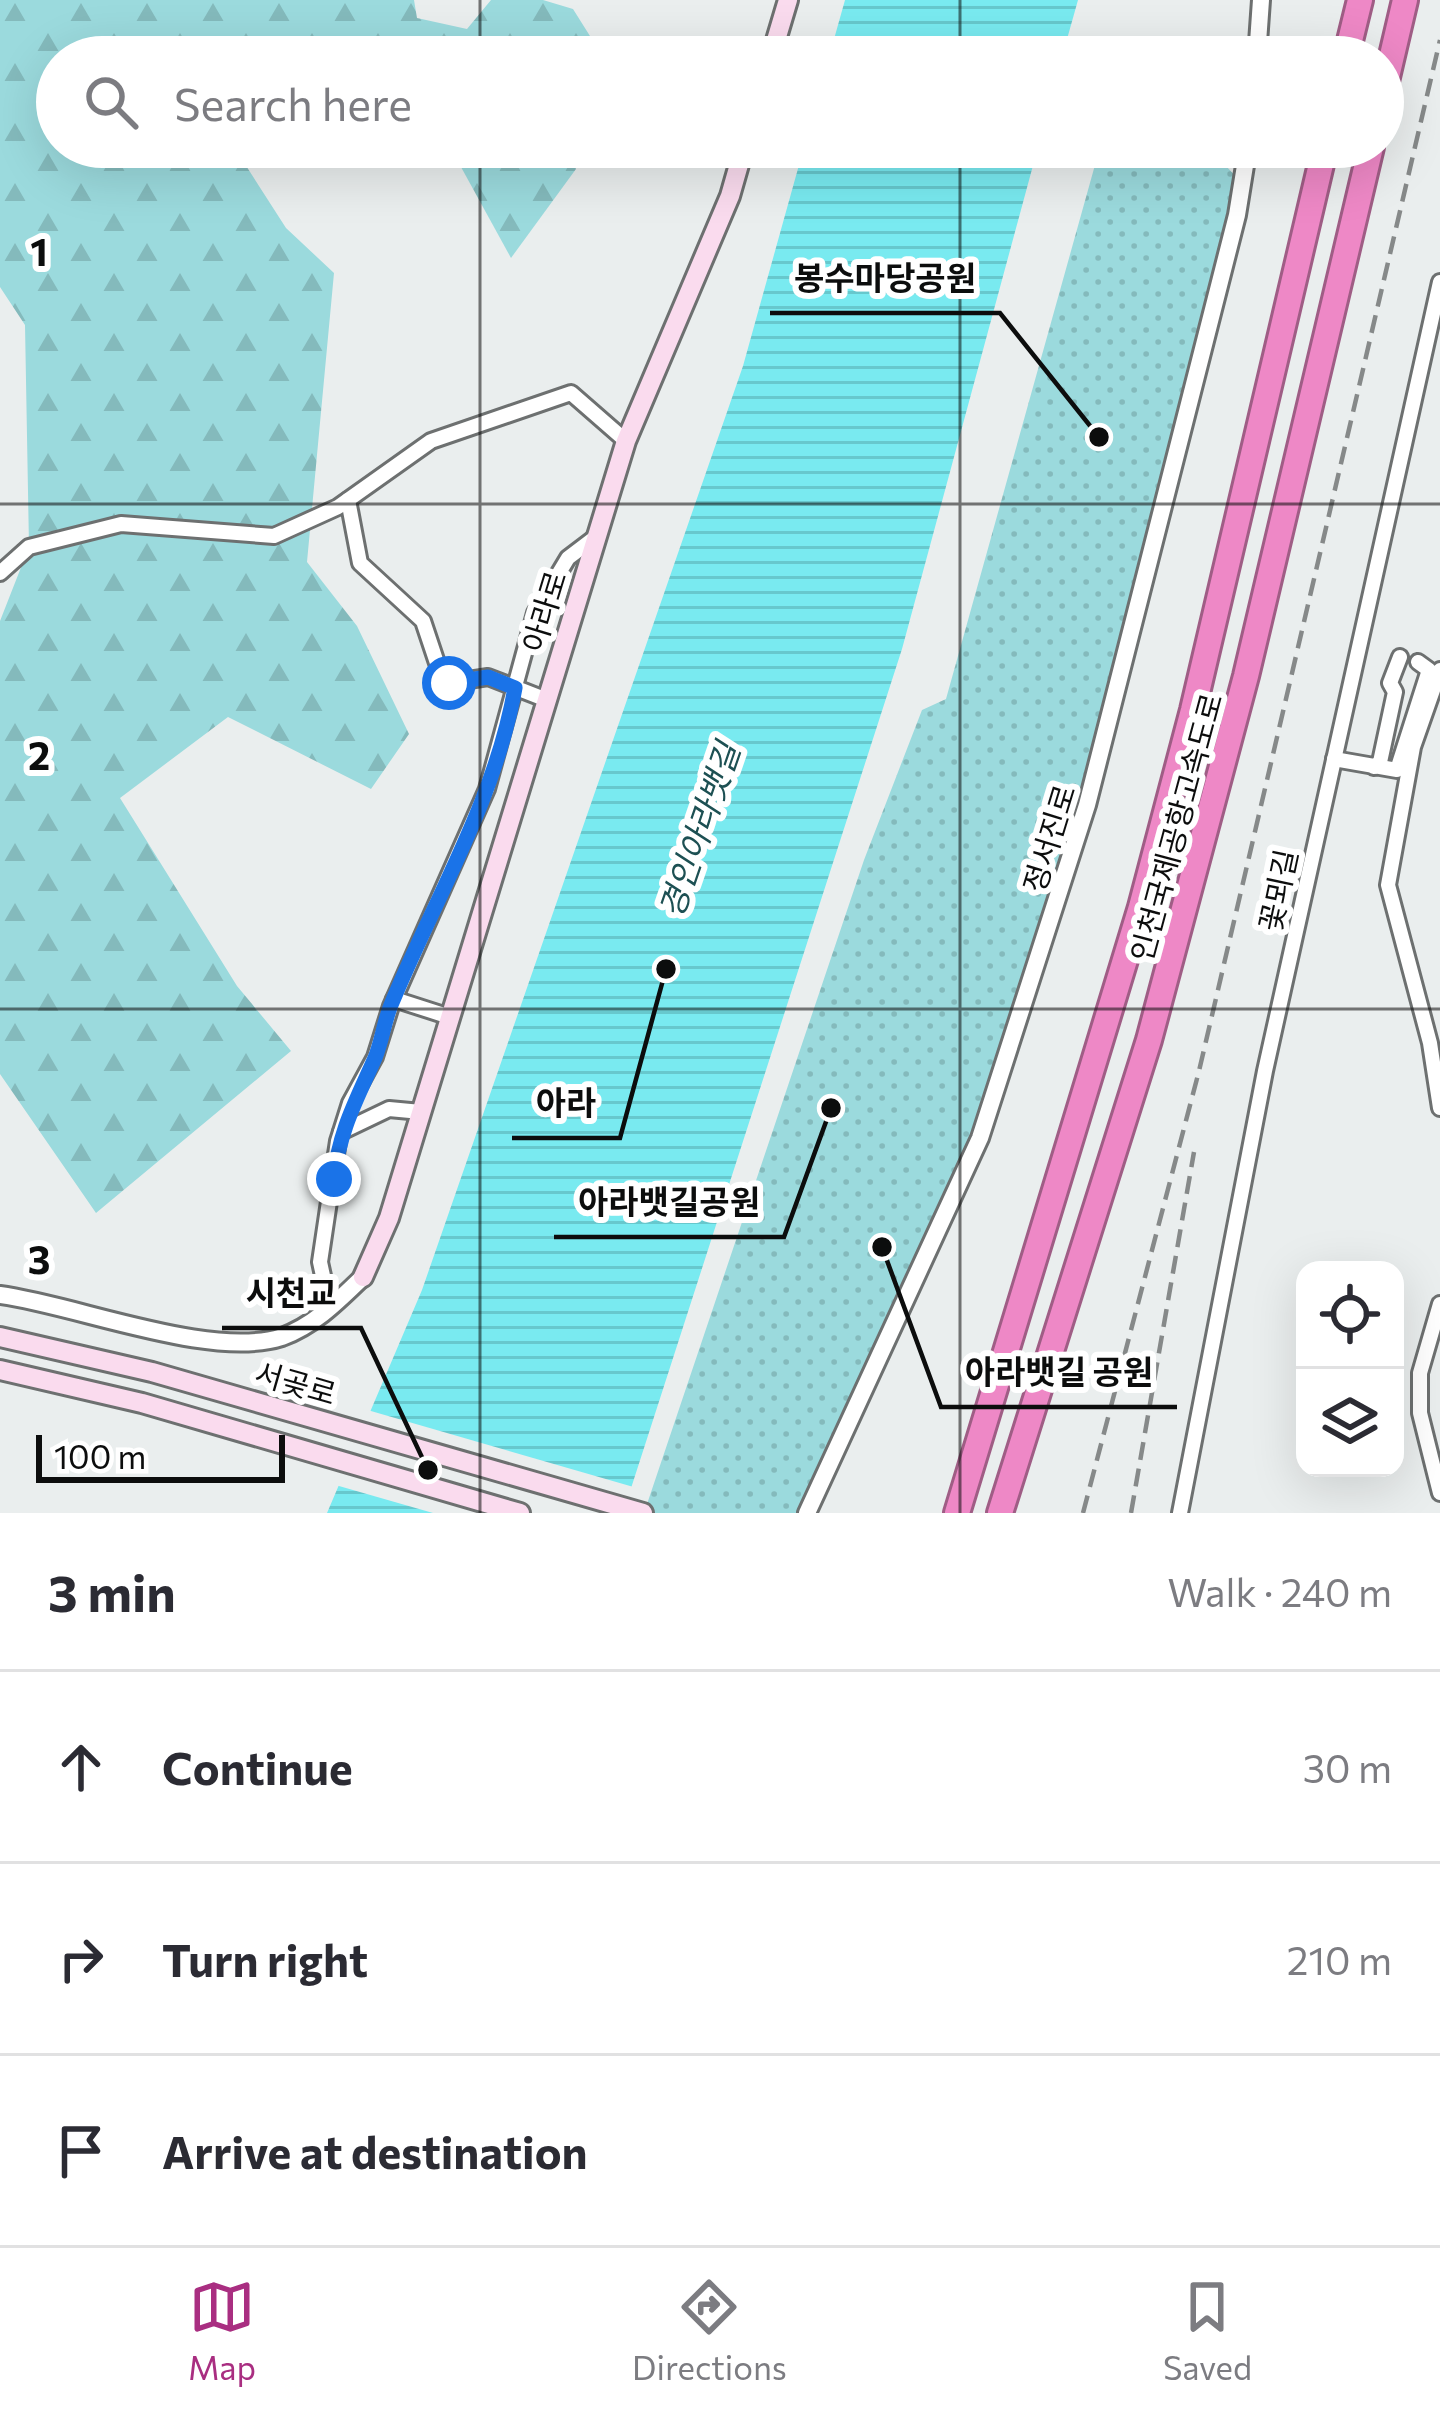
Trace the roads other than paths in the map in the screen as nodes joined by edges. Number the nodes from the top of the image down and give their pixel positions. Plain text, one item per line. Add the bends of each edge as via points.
1 (788, 0) edge
2 (1262, 0) edge
3 (1360, 0) edge
4 (1405, 0) edge
5 (777, 36) edge
6 (1259, 36) edge
7 (1351, 36) edge
8 (1397, 36) edge
9 (738, 168) edge
10 (1245, 168) edge
11 (1320, 168) edge
12 (1366, 168) edge
13 (1440, 282) edge
14 (626, 441) junction
15 (348, 500) junction
16 (597, 536) junction
17 (0, 573) edge
18 (1400, 657) dead end
19 (1418, 662) dead end
20 (1440, 670) edge
21 (515, 688) junction
22 (547, 700) junction
23 (1334, 759) junction
24 (1374, 767) junction
25 (394, 999) junction
26 (450, 1017) junction
27 (1440, 1108) edge
28 (421, 1112) junction
29 (340, 1132) junction
30 (363, 1277) joint
31 (0, 1294) edge
32 (1440, 1304) edge
33 (330, 1308) junction
34 (0, 1337) edge
35 (0, 1370) edge
36 (1439, 1476) edge
37 (1440, 1493) edge
38 (520, 1513) edge
39 (643, 1513) edge
40 (807, 1513) edge
41 (957, 1513) edge
42 (1000, 1513) edge
43 (1180, 1513) edge

1 - 5 main road
2 - 6 street
3 - 7 highway
4 - 8 highway
9 - 14 main road, 아라로
10 - 40 street, 정서진로 via 1099,759 1050,925 980,1138
11 - 41 highway, 인천국제공항고속도로 via 1141,907
12 - 42 highway, 인천국제공항고속도로 via 1246,676 1149,1040
13 - 23 street, 꽃뫼길
14 - 15 street via 571,393 430,441
14 - 16 main road, 아라로
15 - 17 street via 274,536 121,524 28,547
15 - 21 street via 360,563 423,621 449,683 488,677
16 - 21 street via 550,581
16 - 22 main road, 아라로
18 - 24 street
19 - 24 street via 1429,670 1400,767
20 - 27 street via 1413,747 1388,886
21 - 22 street
21 - 25 street via 487,789
22 - 26 main road, 아라로
23 - 24 street
23 - 43 street, 꽃뫼길
25 - 26 street
25 - 29 street
26 - 28 main road, 아라로
28 - 29 street via 389,1109
28 - 30 main road, 아라로
29 - 33 street via 320,1262
30 - 33 street, 아라로
31 - 33 street, 아라로 via 214,1340 279,1338
32 - 36 street via 1420,1372 1420,1414
34 - 39 main road, 서곶로 via 152,1372
35 - 38 main road
36 - 37 street

